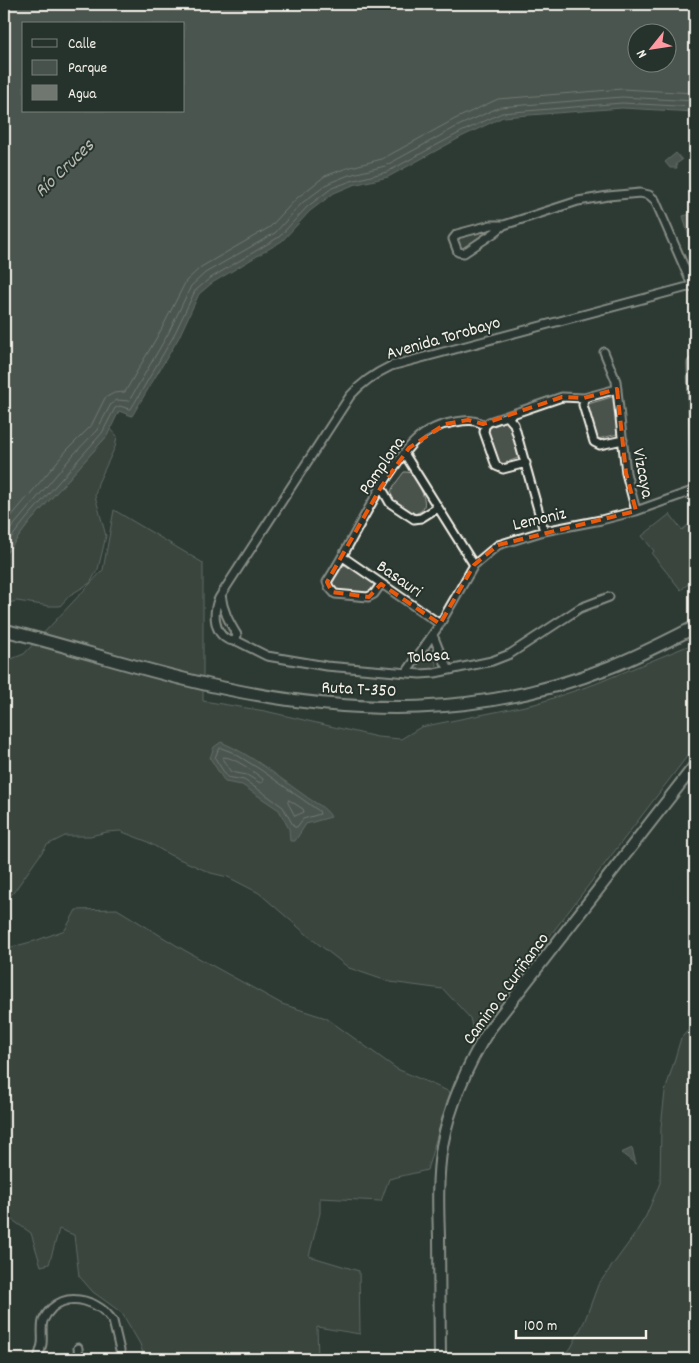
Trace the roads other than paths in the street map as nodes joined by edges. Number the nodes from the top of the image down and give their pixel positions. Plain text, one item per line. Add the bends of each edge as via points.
1 (504, 225) junction
2 (694, 285) edge
3 (604, 352) dead end
4 (692, 363) dead end
5 (617, 389) junction
6 (584, 398) junction
7 (506, 416) junction
8 (485, 426) junction
9 (623, 440) junction
10 (404, 453) junction
11 (526, 463) junction
12 (695, 474) edge
13 (381, 487) junction
14 (695, 490) edge
15 (437, 508) junction
16 (636, 511) junction
17 (544, 531) junction
18 (343, 557) junction
19 (474, 565) junction
20 (381, 584) junction
21 (221, 595) junction
22 (609, 597) dead end
23 (440, 624) junction
24 (695, 626) edge
25 (10, 632) edge
26 (432, 635) junction
27 (235, 640) junction
28 (449, 670) junction
29 (406, 673) junction
30 (695, 765) edge
31 (78, 1348) dead end
32 (38, 1359) edge
33 (79, 1359) edge
34 (122, 1359) edge
35 (440, 1359) edge

1 - 1 street via 456,234 453,239 458,252 464,253
1 - 2 street via 578,201 649,194 655,200
2 - 21 street, Avenida Torobayo via 375,373 350,396
3 - 5 street, Vizcaya
4 - 12 street
5 - 6 street
5 - 9 street, Vizcaya
6 - 7 street via 562,396
6 - 9 street, Vizcaya via 583,405 594,442 600,445
7 - 8 street
7 - 11 street via 514,424
8 - 10 street, Pamplona via 472,420 445,424 420,437
8 - 11 street via 484,432 496,466 503,469
9 - 16 street, Vizcaya via 626,473
10 - 13 street, Pamplona
10 - 15 street
11 - 17 street
13 - 15 street via 390,503 414,518 421,518
13 - 18 street, Pamplona
14 - 16 street, Lemoniz
15 - 19 street
16 - 17 street, Lemoniz
17 - 19 street, Lemoniz via 498,545
18 - 20 street, Basauri
18 - 20 street, Pamplona via 327,582 332,592 369,597
19 - 23 street, Lemoniz
20 - 23 street, Basauri
21 - 27 street via 226,616 237,635
21 - 27 street, Avenida Torobayo via 214,610 216,624 226,639
22 - 28 street, Tolosa via 580,608 510,654 492,662
23 - 26 street, Lemoniz
24 - 25 main road, Ruta T-350 via 610,667 542,690 465,704 387,708 310,704 222,688
26 - 28 street
26 - 29 street, Lemoniz
27 - 29 street, Tolosa via 267,656 326,666
28 - 29 street, Tolosa
30 - 35 street, Camino a Curiñanco via 490,1030 458,1095 445,1132 438,1182
31 - 33 street
32 - 34 street via 43,1320 55,1306 71,1300 90,1303 109,1316

